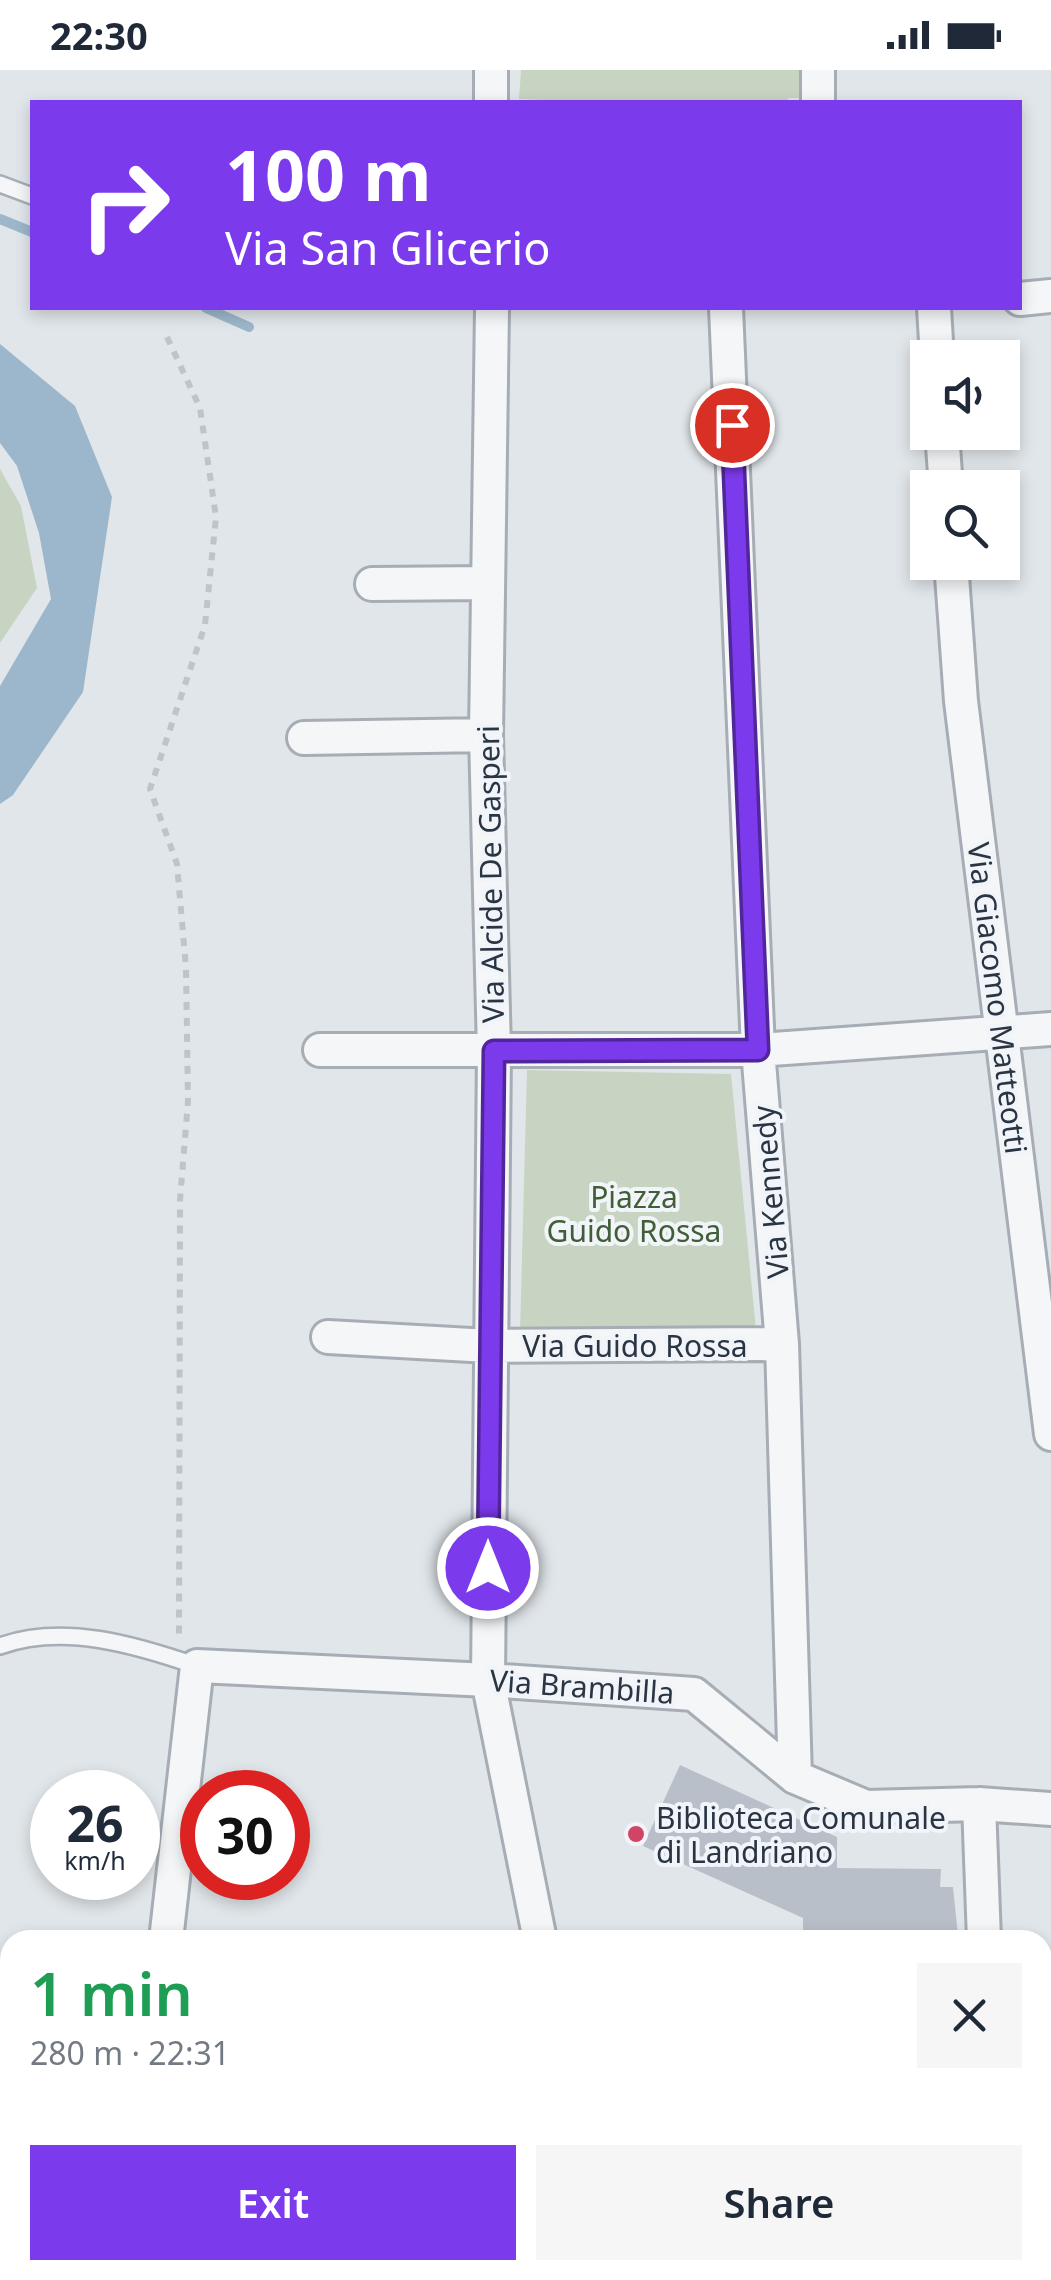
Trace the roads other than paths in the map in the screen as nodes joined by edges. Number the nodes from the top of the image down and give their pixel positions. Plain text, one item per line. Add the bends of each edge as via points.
1 (491, 70) edge
2 (818, 70) edge
3 (491, 100) edge
4 (818, 100) edge
5 (0, 184) edge
6 (30, 195) edge
7 (1051, 296) edge
8 (1022, 299) edge
9 (492, 310) edge
10 (726, 310) edge
11 (933, 310) edge
12 (936, 340) edge
13 (952, 580) edge
14 (487, 583) junction
15 (372, 584) dead end
16 (486, 735) junction
17 (304, 738) dead end
18 (1051, 1029) edge
19 (1003, 1033) junction
20 (320, 1050) dead end
21 (758, 1050) junction
22 (494, 1051) junction
23 (328, 1337) dead end
24 (782, 1344) junction
25 (489, 1346) junction
26 (1051, 1434) edge
27 (0, 1646) edge
28 (188, 1663) junction
29 (488, 1680) junction
30 (795, 1777) junction
31 (979, 1804) junction
32 (1051, 1809) edge
33 (167, 1930) edge
34 (538, 1930) edge
35 (984, 1930) edge

1 - 3 street
2 - 4 street
5 - 6 lane
7 - 8 street
9 - 14 street, Via Alcide De Gasperi
10 - 21 street, Via Kennedy
11 - 12 street
13 - 19 street, Via Giacomo Matteotti
14 - 15 street
14 - 16 street, Via Alcide De Gasperi
16 - 17 street
16 - 22 street, Via Alcide De Gasperi
18 - 19 street
19 - 21 street
19 - 26 street, Via Giacomo Matteotti
20 - 22 street
21 - 22 street
21 - 24 street, Via Kennedy
22 - 25 street, Via Alcide De Gasperi
23 - 25 street, Via Guido Rossa
24 - 25 street, Via Guido Rossa
24 - 30 street, Via Kennedy
25 - 29 street, Via Alcide De Gasperi
27 - 28 lane via 51,1635 148,1649
28 - 29 street, Via Brambilla
28 - 33 street
29 - 30 street, Via Brambilla via 694,1694
29 - 34 street, Via Alcide De Gasperi
30 - 31 street, Via Brambilla via 866,1808
31 - 32 street, Via Brambilla
31 - 35 street

